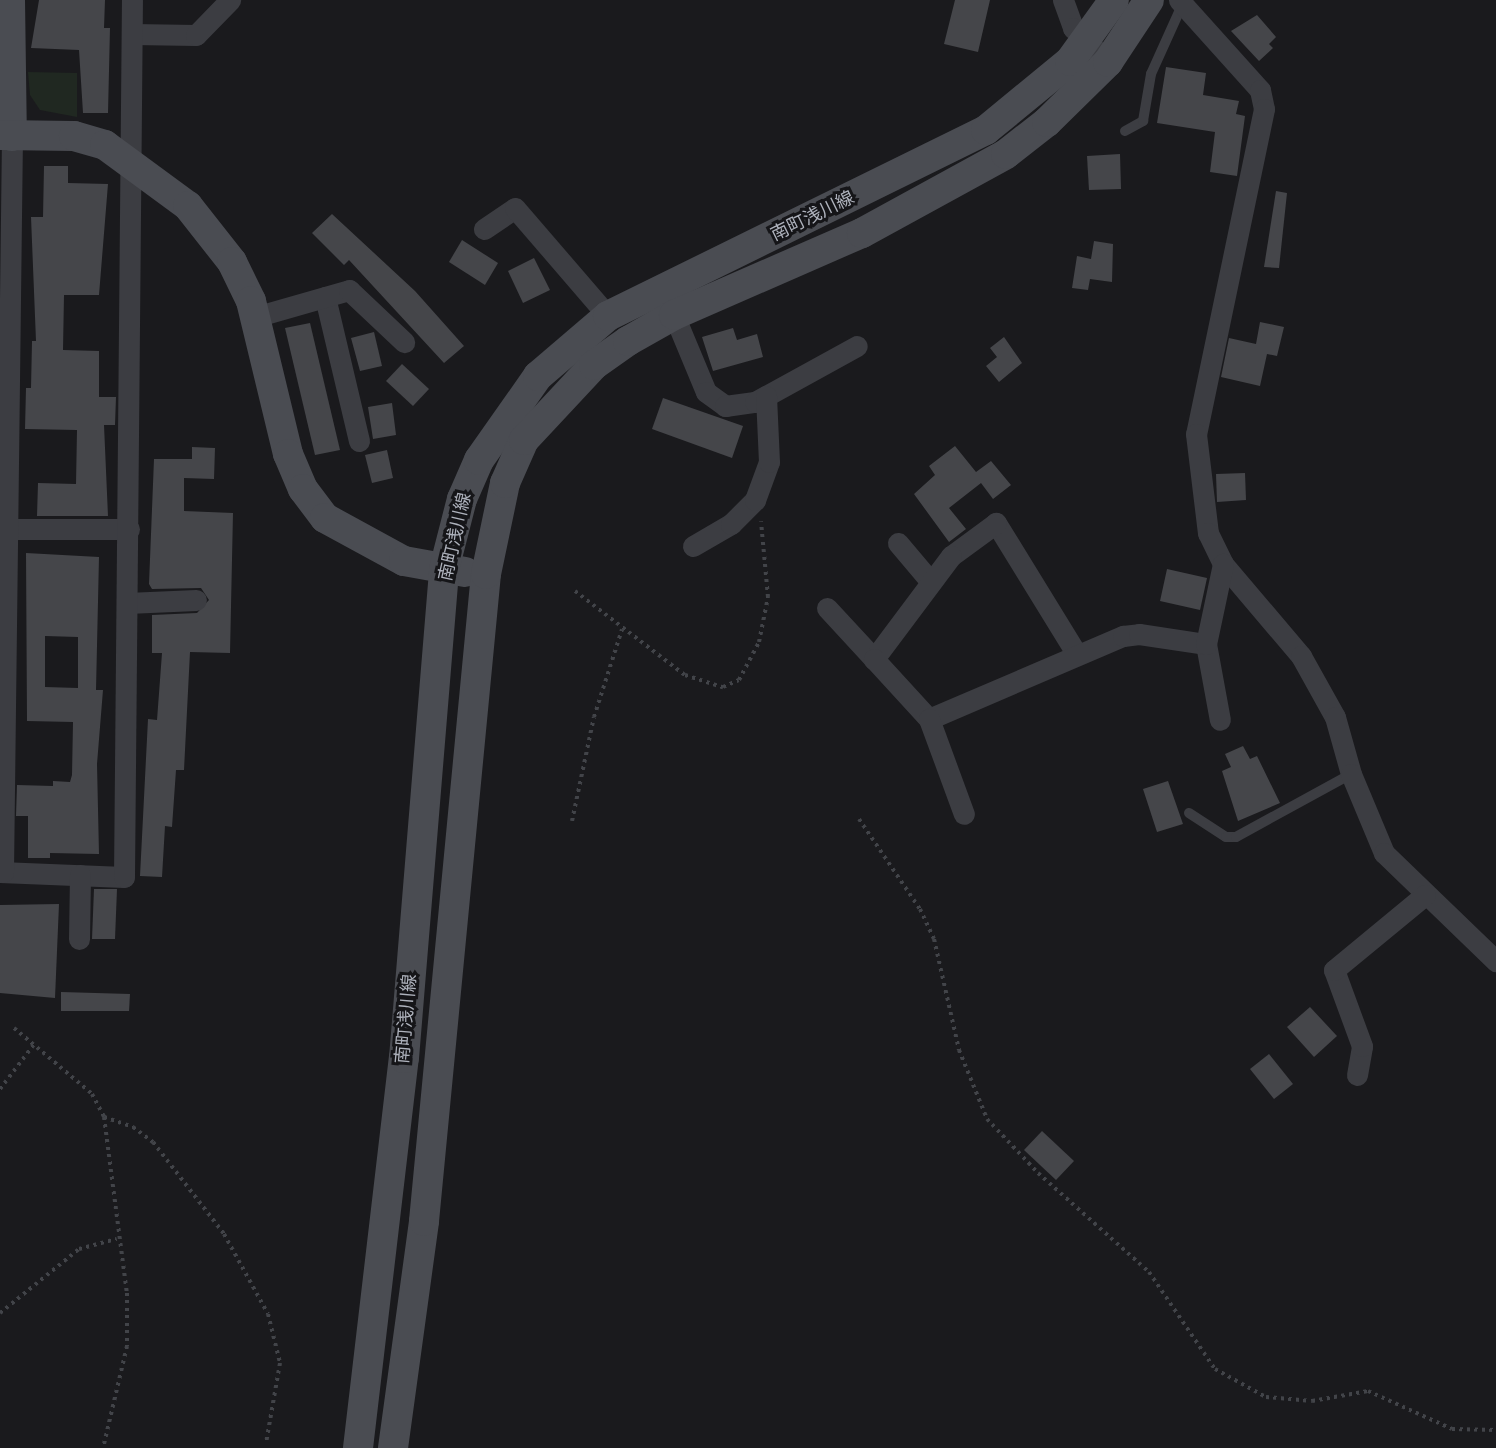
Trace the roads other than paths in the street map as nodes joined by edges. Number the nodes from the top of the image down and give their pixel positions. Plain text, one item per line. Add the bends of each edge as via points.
1 (10, 0) edge
2 (132, 0) edge
3 (230, 0) edge
4 (1063, 0) edge
5 (1114, 0) edge
6 (1149, 0) edge
7 (1181, 2) edge
8 (132, 34) junction
9 (1086, 41) junction
10 (1108, 62) junction
11 (1125, 130) dead end
12 (6, 136) edge
13 (131, 164) junction
14 (484, 229) dead end
15 (325, 297) junction
16 (674, 315) junction
17 (608, 316) junction
18 (255, 317) junction
19 (404, 342) dead end
20 (857, 346) dead end
21 (766, 396) junction
22 (359, 441) dead end
23 (3, 529) edge
24 (129, 529) junction
25 (898, 543) dead end
26 (693, 546) dead end
27 (1223, 564) junction
28 (444, 569) junction
29 (486, 574) junction
30 (931, 582) junction
31 (196, 600) dead end
32 (128, 603) junction
33 (827, 608) dead end
34 (1206, 644) junction
35 (1076, 653) junction
36 (874, 659) junction
37 (929, 719) junction
38 (1220, 720) dead end
39 (1351, 774) junction
40 (1189, 813) dead end
41 (964, 814) dead end
42 (2, 872) edge
43 (80, 875) junction
44 (1425, 895) junction
45 (79, 939) dead end
46 (1496, 961) edge
47 (1357, 1076) dead end
48 (358, 1448) edge
49 (393, 1448) edge

1 - 12 street
2 - 8 street
3 - 8 street via 196,35
4 - 9 street via 1070,22
5 - 9 street, 南町浅川線
6 - 10 street, 南町浅川線
7 - 11 lane via 1151,74 1143,121
7 - 27 street via 1260,90 1263,109 1196,435 1208,533
8 - 13 street
9 - 10 street
9 - 17 street, 南町浅川線 via 1025,102 986,130
10 - 16 street, 南町浅川線 via 1047,122 953,186 862,233
12 - 13 street via 74,136 105,146
12 - 23 street
13 - 18 street via 188,206 232,262
13 - 24 street
14 - 17 street via 515,208
15 - 18 street
15 - 19 street via 349,290
15 - 22 street
16 - 21 street via 696,374 716,402 744,404
16 - 29 street, 南町浅川線 via 594,365 524,440 505,483
17 - 28 street, 南町浅川線 via 538,376 504,419 462,499
18 - 28 street via 288,454 303,489 325,518 404,561
20 - 21 street
21 - 26 street via 769,462 755,500 731,524
23 - 24 street
23 - 42 street
24 - 32 street
25 - 30 street
27 - 34 street
27 - 39 street via 1301,656 1335,717
28 - 29 street
28 - 48 street, 南町浅川線 via 404,1058
29 - 49 street, 南町浅川線 via 424,1221
30 - 35 street via 951,556 996,523
30 - 36 street
31 - 32 street
32 - 43 street via 124,877
33 - 36 street
34 - 35 street via 1139,634
34 - 38 street
35 - 37 street
36 - 37 street
37 - 41 street
39 - 40 lane via 1236,837 1226,837
39 - 44 street via 1383,853
42 - 43 street
43 - 45 street
44 - 46 street
44 - 47 street via 1334,970 1362,1046

